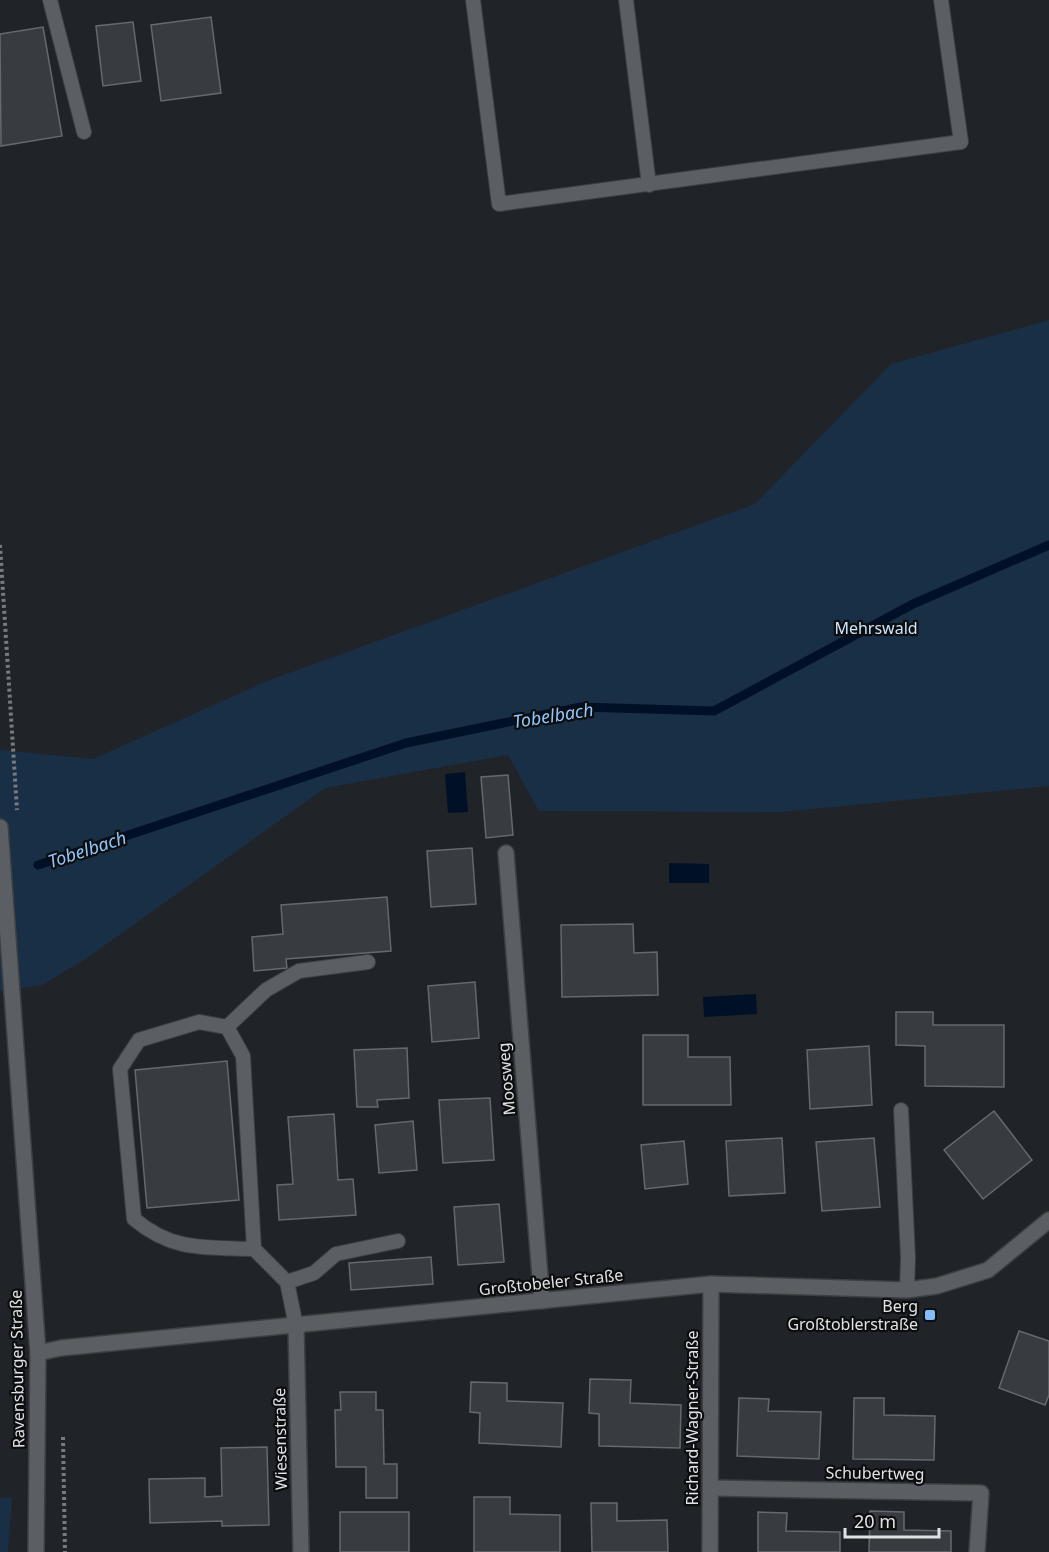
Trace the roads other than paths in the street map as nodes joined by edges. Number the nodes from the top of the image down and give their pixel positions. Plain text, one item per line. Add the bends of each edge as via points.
1 (50, 0) edge
2 (473, 0) edge
3 (626, 0) edge
4 (941, 0) edge
5 (84, 132) dead end
6 (649, 185) junction
7 (0, 827) edge
8 (506, 854) dead end
9 (368, 962) dead end
10 (227, 1027) junction
11 (901, 1110) dead end
12 (1049, 1220) edge
13 (398, 1241) dead end
14 (254, 1249) junction
15 (287, 1282) junction
16 (711, 1284) junction
17 (907, 1290) junction
18 (542, 1301) junction
19 (296, 1326) junction
20 (38, 1353) junction
21 (711, 1488) junction
22 (36, 1552) edge
23 (301, 1552) edge
24 (710, 1552) edge
25 (977, 1552) edge

1 - 5 lane
2 - 6 lane via 499,204
3 - 6 lane
4 - 6 lane via 961,142
7 - 20 street, Ravensburger Straße
8 - 18 street, Moosweg
9 - 10 lane via 299,971 266,990
10 - 14 lane via 243,1056
10 - 14 lane via 199,1022 139,1040 120,1069 134,1219 149,1232 186,1246
11 - 17 lane
12 - 17 street, Großtobeler Straße via 988,1270 937,1286
13 - 15 lane via 336,1254 314,1273
14 - 15 lane
15 - 19 lane
16 - 17 street, Großtobeler Straße
16 - 18 street, Großtobeler Straße
16 - 21 street, Richard-Wagner-Straße
18 - 19 street, Großtobeler Straße
19 - 20 street, Großtobeler Straße
19 - 23 street, Wiesenstraße
20 - 22 street, Ravensburger Straße
21 - 24 street, Richard-Wagner-Straße
21 - 25 street, Schubertweg via 981,1493

